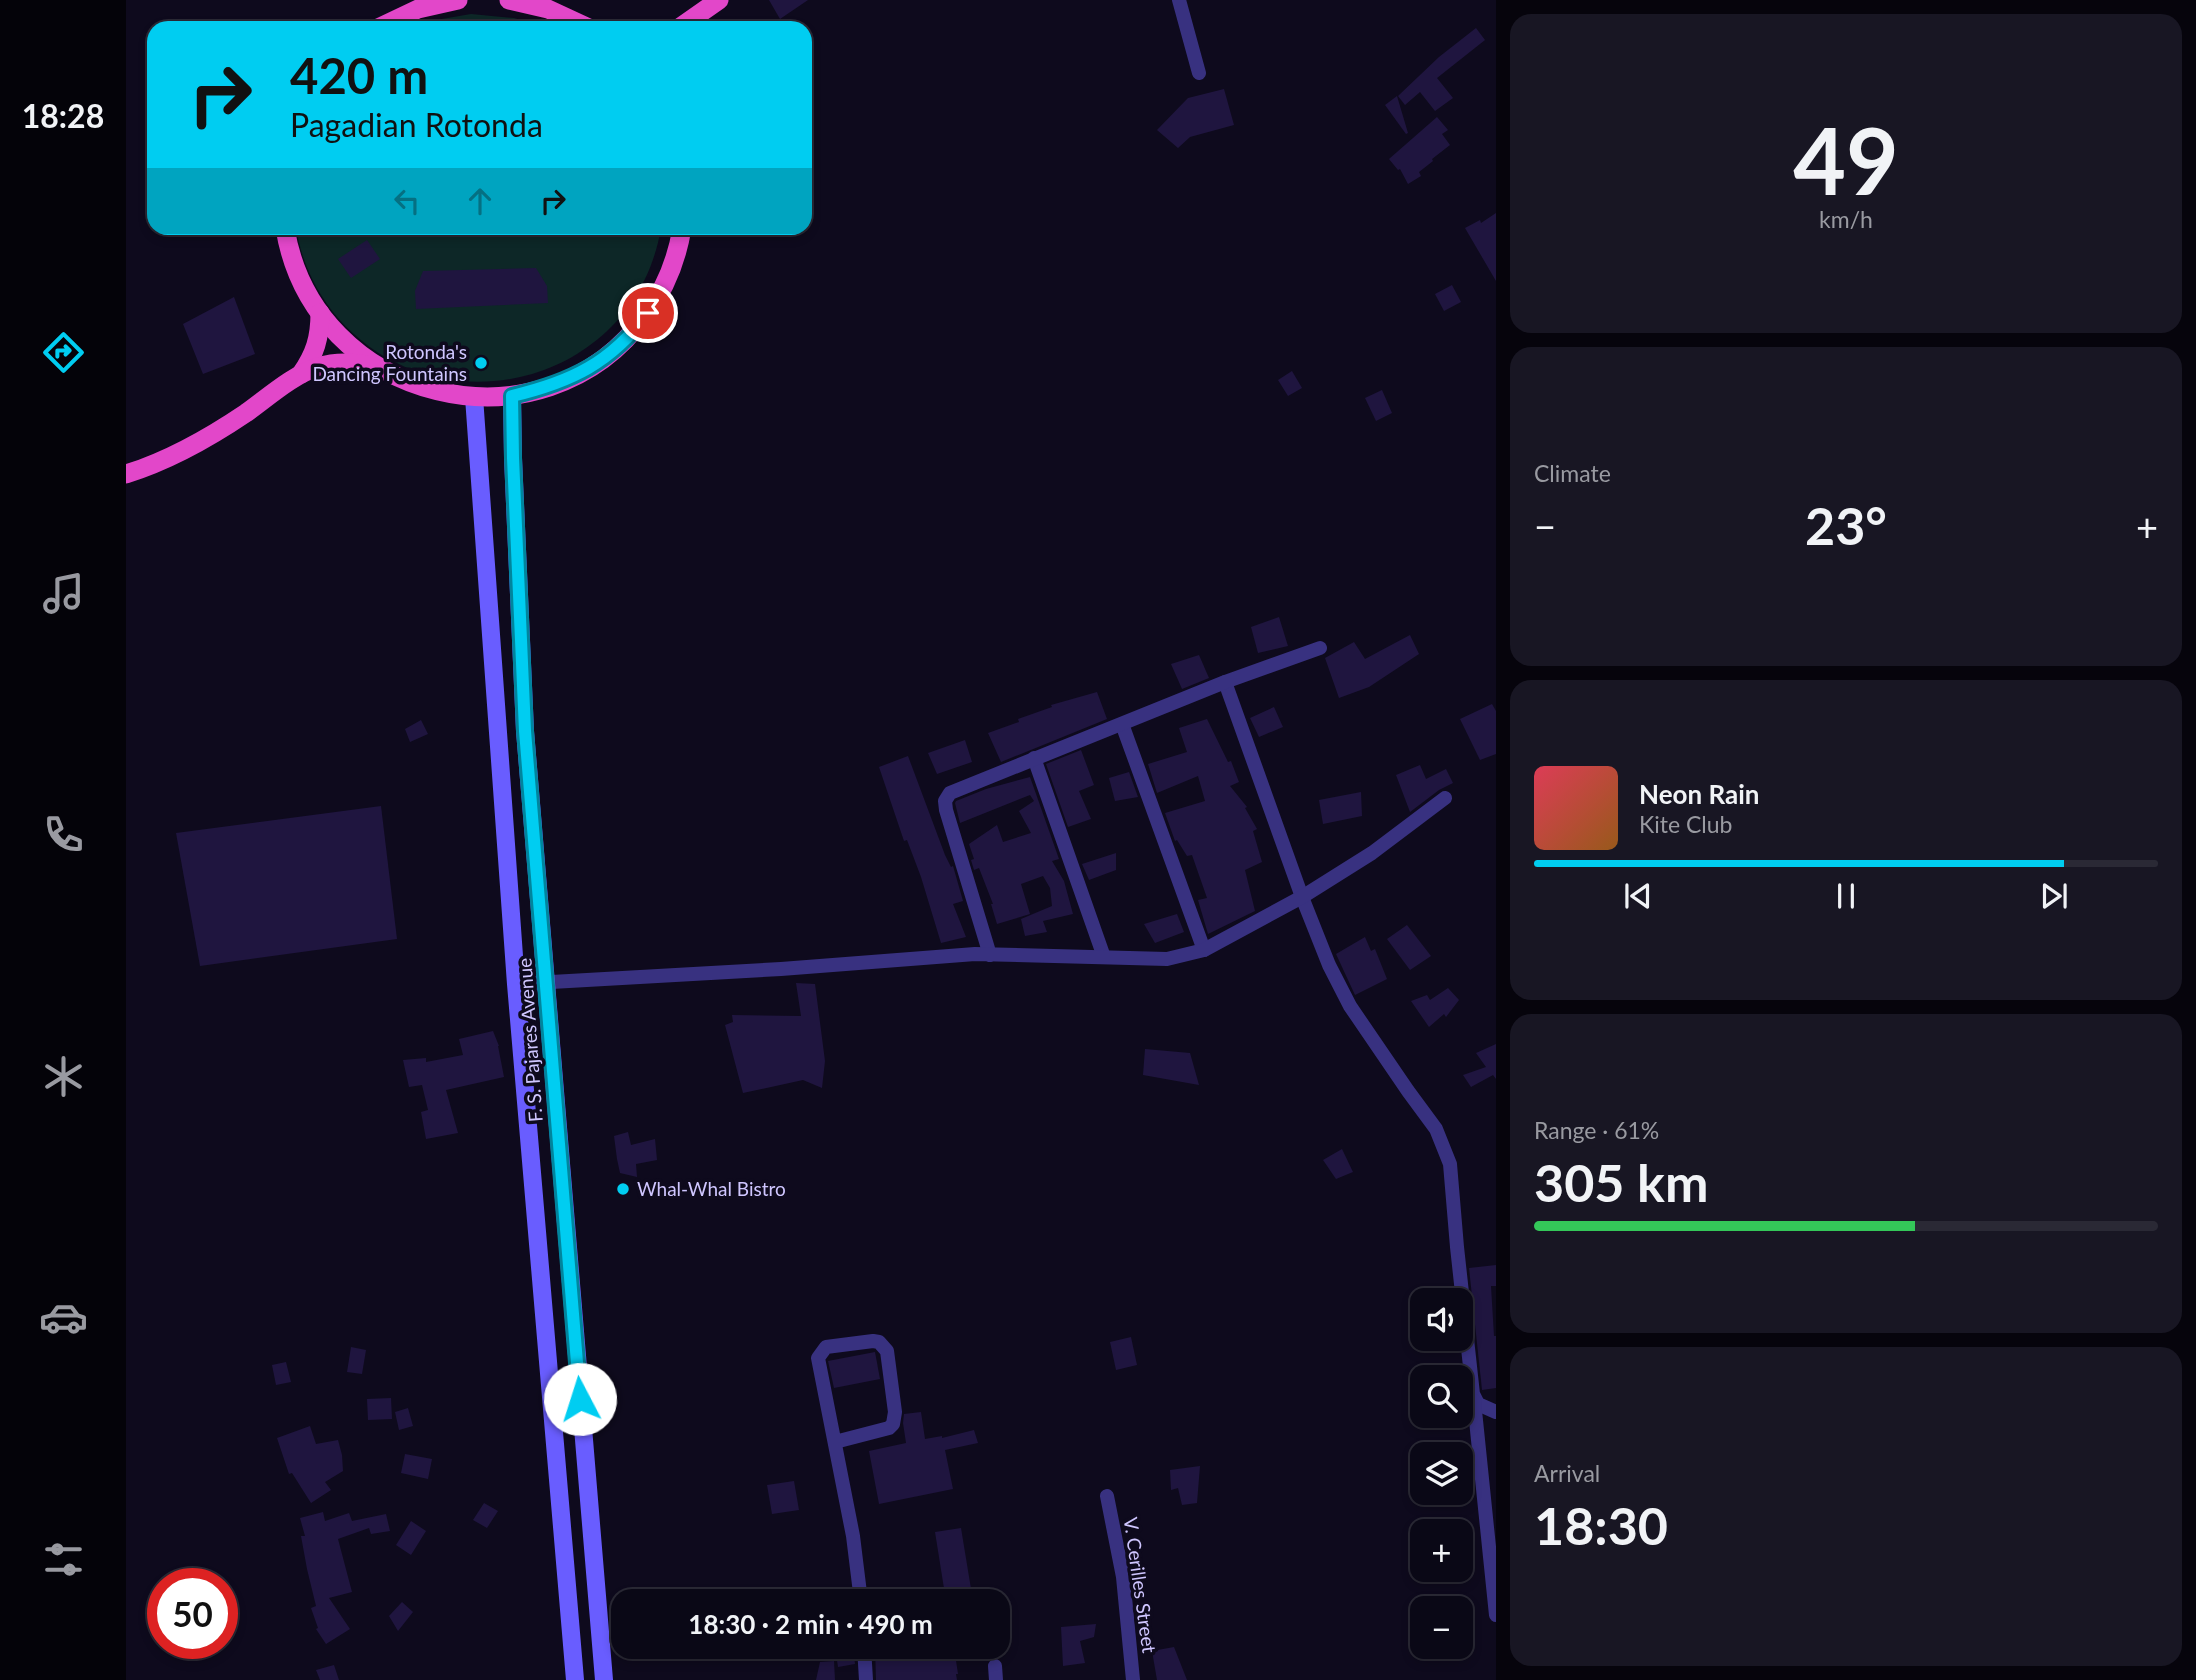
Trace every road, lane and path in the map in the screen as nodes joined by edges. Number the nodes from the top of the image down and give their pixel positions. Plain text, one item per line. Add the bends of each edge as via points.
1 (458, 0) edge
2 (509, 0) edge
3 (719, 0) edge
4 (1179, 0) edge
5 (393, 21) edge
6 (574, 21) edge
7 (689, 21) edge
8 (1199, 73) dead end
9 (287, 235) edge
10 (680, 235) edge
11 (320, 313) junction
12 (379, 368) junction
13 (300, 376) junction
14 (512, 396) junction
15 (474, 397) junction
16 (126, 474) edge
17 (1320, 648) dead end
18 (1225, 682) junction
19 (1122, 724) junction
20 (1034, 758) junction
21 (1445, 798) dead end
22 (1302, 897) junction
23 (1204, 950) junction
24 (990, 955) junction
25 (1104, 957) junction
26 (547, 980) junction
27 (516, 984) junction
28 (560, 1156) junction
29 (531, 1159) junction
30 (1475, 1401) junction
31 (1496, 1412) edge
32 (835, 1442) junction
33 (1107, 1496) dead end
34 (860, 1589) edge
35 (1496, 1615) edge
36 (865, 1659) edge
37 (576, 1680) edge
38 (604, 1680) edge
39 (866, 1680) edge
40 (1133, 1680) edge

1 - 5 highway via 418,9
2 - 6 highway
3 - 7 highway
4 - 8 street
9 - 11 highway via 295,267
10 - 14 highway via 658,298 611,353 581,373
11 - 12 highway via 357,353
11 - 13 highway via 317,346
12 - 13 highway via 332,363
12 - 15 highway via 424,389
13 - 16 highway via 234,421
14 - 15 highway
14 - 26 main road, F. S. Pajares Avenue via 525,731
15 - 27 main road, F. S. Pajares Avenue
17 - 18 street
18 - 19 street
18 - 22 street
19 - 20 street
19 - 23 street
20 - 24 street via 957,789 945,801
20 - 25 street
21 - 22 street via 1372,853
22 - 23 street
22 - 30 street via 1350,1006 1436,1129 1450,1164
23 - 25 street via 1167,958
24 - 25 street
24 - 26 street
26 - 27 street
26 - 28 main road, F. S. Pajares Avenue
27 - 29 main road, F. S. Pajares Avenue
28 - 29 main road
28 - 38 main road, F. S. Pajares Avenue
29 - 37 main road, F. S. Pajares Avenue
30 - 31 street
30 - 35 street
32 - 32 street via 892,1424 895,1412 887,1351 879,1342 827,1347 818,1358
32 - 34 street
33 - 40 street, V. Cerilles Street via 1123,1577
36 - 39 street

